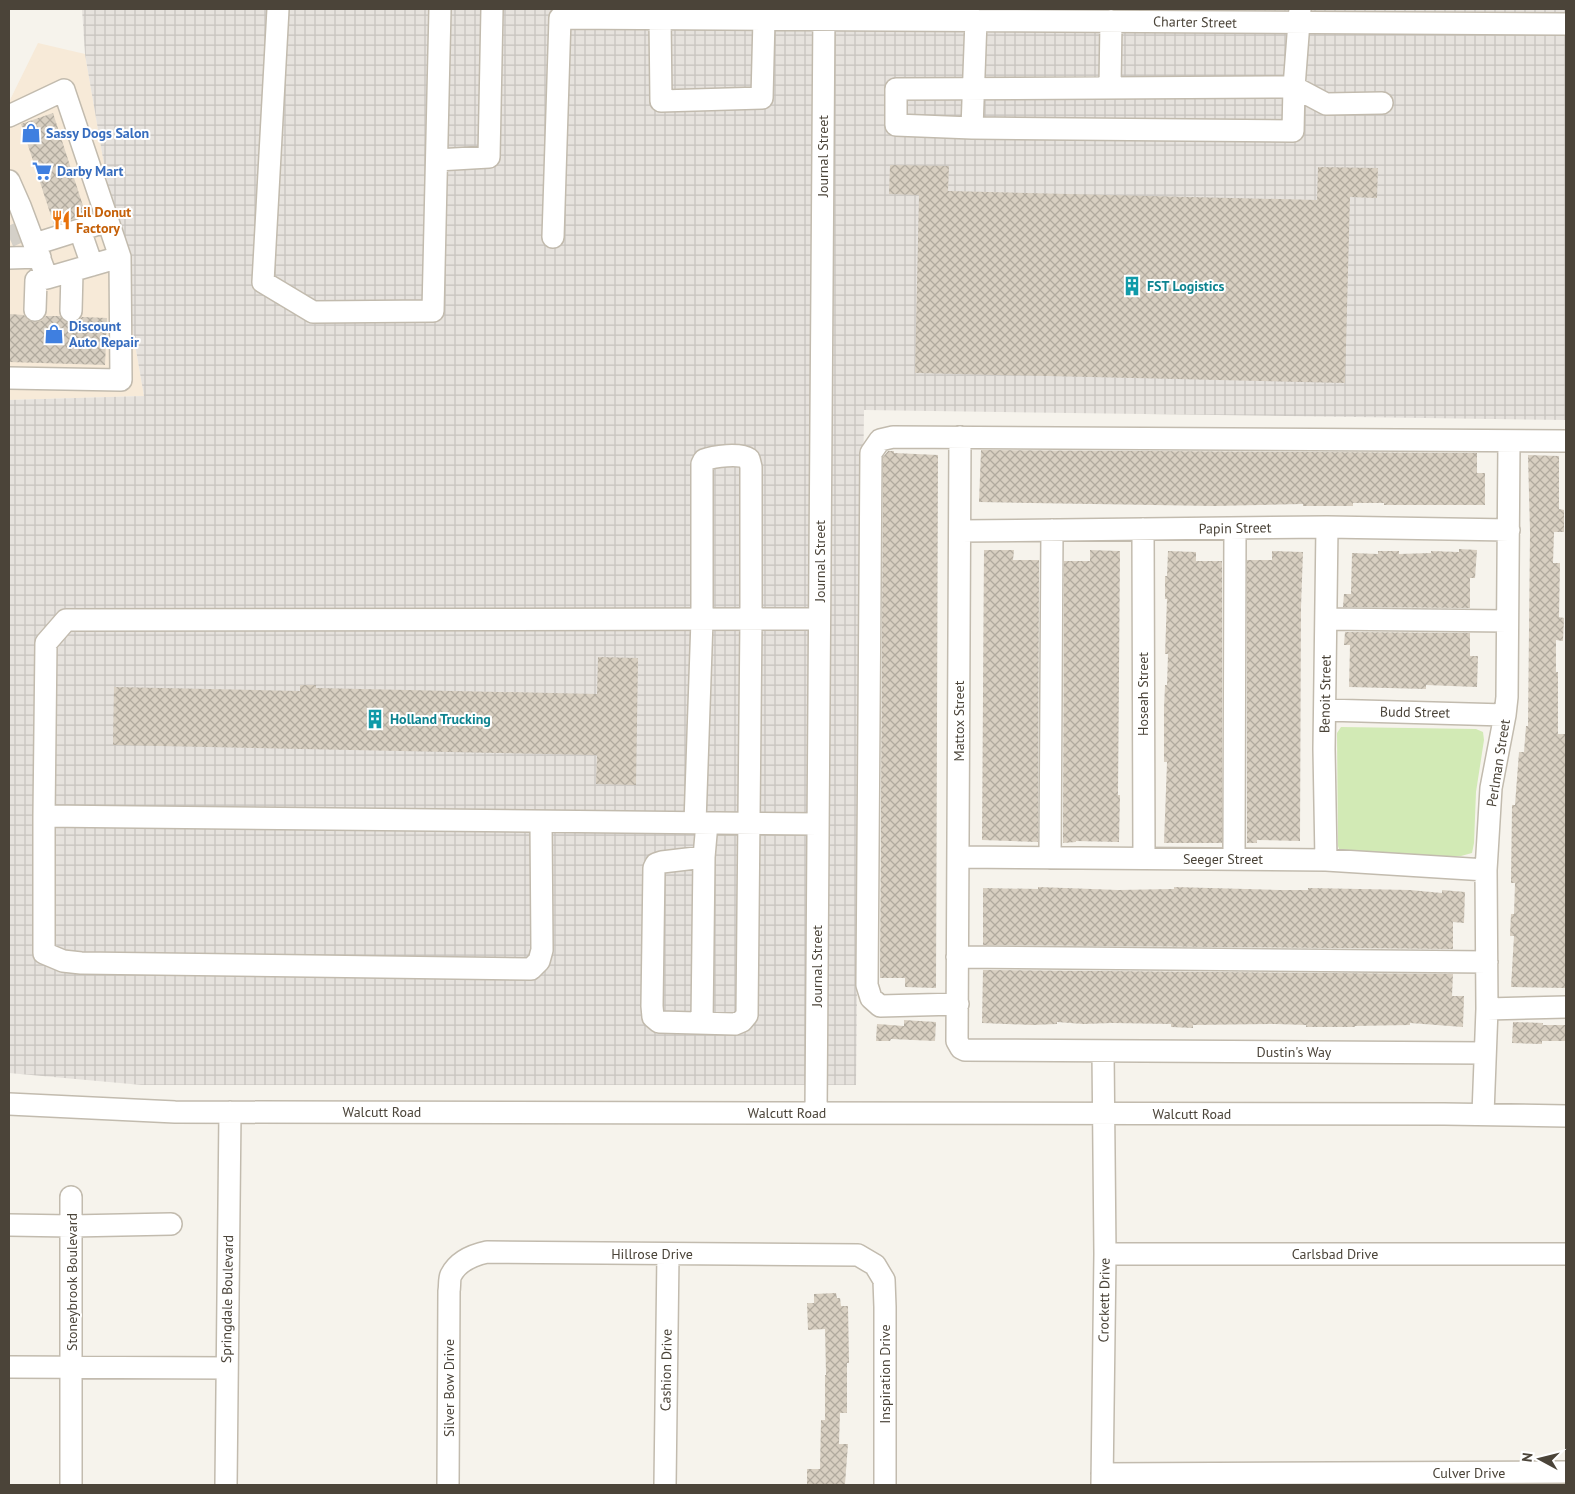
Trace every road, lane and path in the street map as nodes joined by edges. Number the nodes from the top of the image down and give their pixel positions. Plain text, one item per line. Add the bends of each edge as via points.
1 (278, 9) edge
2 (440, 9) edge
3 (492, 9) edge
4 (824, 14) edge
5 (988, 16) edge
6 (1299, 16) edge
7 (660, 18) junction
8 (764, 19) junction
9 (1111, 22) junction
10 (1566, 24) edge
11 (1110, 87) junction
12 (1294, 87) junction
13 (973, 90) junction
14 (1382, 103) dead end
15 (9, 116) edge
16 (972, 128) junction
17 (437, 160) junction
18 (9, 181) edge
19 (15, 209) edge
20 (108, 221) junction
21 (553, 237) dead end
22 (83, 239) dead end
23 (30, 240) junction
24 (120, 256) junction
25 (9, 258) edge
26 (82, 269) junction
27 (47, 278) junction
28 (35, 310) dead end
29 (71, 311) dead end
30 (9, 378) edge
31 (960, 437) junction
32 (1566, 441) edge
33 (1509, 442) junction
34 (1327, 527) junction
35 (1235, 528) junction
36 (1143, 529) junction
37 (1052, 530) junction
38 (1509, 530) junction
39 (960, 531) junction
40 (820, 619) junction
41 (1326, 619) junction
42 (702, 620) junction
43 (751, 620) junction
44 (1507, 621) junction
45 (1325, 710) junction
46 (1505, 715) junction
47 (44, 816) junction
48 (541, 822) junction
49 (701, 823) junction
50 (749, 823) junction
51 (818, 824) junction
52 (704, 857) junction
53 (958, 857) junction
54 (1050, 858) junction
55 (1144, 858) junction
56 (1234, 859) junction
57 (1326, 860) junction
58 (1486, 870) junction
59 (958, 957) junction
60 (1487, 962) junction
61 (958, 1004) junction
62 (1566, 1007) edge
63 (1487, 1009) junction
64 (702, 1023) junction
65 (1103, 1052) junction
66 (1485, 1053) junction
67 (9, 1104) edge
68 (230, 1112) junction
69 (816, 1113) junction
70 (1103, 1114) junction
71 (1483, 1114) junction
72 (1566, 1116) edge
73 (72, 1197) dead end
74 (171, 1224) dead end
75 (9, 1225) edge
76 (72, 1226) junction
77 (668, 1254) junction
78 (1105, 1254) junction
79 (1566, 1254) edge
80 (875, 1264) joint
81 (449, 1291) joint
82 (9, 1367) edge
83 (72, 1367) junction
84 (227, 1368) junction
85 (1566, 1472) edge
86 (1102, 1480) edge
87 (71, 1485) edge
88 (226, 1485) edge
89 (448, 1485) edge
90 (665, 1485) edge
91 (885, 1485) edge

1 - 17 street via 263,282 313,312 433,311
2 - 17 street
3 - 17 street via 489,157
4 - 5 street, Charter Street
4 - 8 street, Charter Street
4 - 40 street, Journal Street
5 - 9 street, Charter Street
5 - 13 street
6 - 9 street, Charter Street
6 - 10 street, Charter Street
6 - 12 street
7 - 8 street, Charter Street
7 - 8 street via 661,101 762,98
7 - 21 street, Charter Street via 560,18
9 - 11 street
11 - 12 street
11 - 13 street
12 - 14 street via 1326,104
12 - 16 street via 1293,131
13 - 16 street
13 - 16 street via 896,89 896,125
15 - 20 street via 64,90
18 - 19 street
19 - 23 street
20 - 23 street
20 - 24 street
22 - 26 street
23 - 25 street
23 - 27 street
24 - 26 street
24 - 30 street via 121,380
26 - 27 street
26 - 29 street
27 - 28 street via 36,280
31 - 33 street
31 - 39 street, Mattox Street
31 - 61 street via 893,436 880,440 871,453 867,976 871,998 880,1006
32 - 33 street
33 - 38 street, Perlman Street
34 - 35 street, Papin Street
34 - 38 street, Papin Street
34 - 41 street, Benoit Street
35 - 36 street, Papin Street
35 - 56 street
36 - 37 street, Papin Street
36 - 55 street, Hoseah Street
37 - 39 street, Papin Street
37 - 54 street
38 - 44 street, Perlman Street
39 - 53 street, Mattox Street
40 - 43 street
40 - 51 street, Journal Street
41 - 44 street
41 - 45 street, Benoit Street
42 - 43 street
42 - 43 street via 702,464 710,457 744,456 749,459 751,467
42 - 47 street via 66,620 46,643
42 - 49 street
43 - 50 street
44 - 46 street, Perlman Street
45 - 46 street, Budd Street
45 - 57 street, Benoit Street
46 - 58 street, Perlman Street via 1491,788
47 - 48 street
47 - 48 street via 44,953 81,964 531,969 539,961 542,950
48 - 49 street
49 - 50 street
49 - 52 street
50 - 51 street
50 - 64 street via 747,1015 735,1024
51 - 69 street, Journal Street
52 - 64 street
52 - 64 street via 662,862 654,868 652,1006 653,1017 659,1022
53 - 54 street, Seeger Street
53 - 59 street, Mattox Street
54 - 55 street, Seeger Street
55 - 56 street, Seeger Street
56 - 57 street, Seeger Street
57 - 58 street, Seeger Street
58 - 60 street, Perlman Street
59 - 60 street
59 - 61 street, Mattox Street
60 - 63 street, Perlman Street
61 - 65 street, Dustin's Way via 957,1040 965,1050
62 - 63 street
63 - 66 street, Perlman Street
65 - 66 street, Dustin's Way
65 - 70 street
66 - 71 street, Perlman Street
67 - 68 street, Walcutt Road
68 - 69 street, Walcutt Road
68 - 84 street, Springdale Boulevard
69 - 70 street, Walcutt Road
70 - 71 street, Walcutt Road
70 - 78 street, Crockett Drive
71 - 72 street, Walcutt Road
73 - 76 street, Stoneybrook Boulevard
74 - 76 street
75 - 76 street
76 - 83 street, Stoneybrook Boulevard
77 - 80 street, Hillrose Drive via 858,1255
77 - 81 street, Hillrose Drive via 487,1252 473,1255 461,1263 451,1276
77 - 90 street, Cashion Drive
78 - 79 street, Carlsbad Drive
78 - 86 street, Crockett Drive
80 - 91 street, Inspiration Drive via 884,1280
81 - 89 street, Silver Bow Drive
82 - 83 street, Stoneybrook Boulevard
83 - 84 street, Stoneybrook Boulevard
83 - 87 street, Stoneybrook Boulevard
84 - 88 street, Springdale Boulevard
85 - 86 street, Culver Drive

